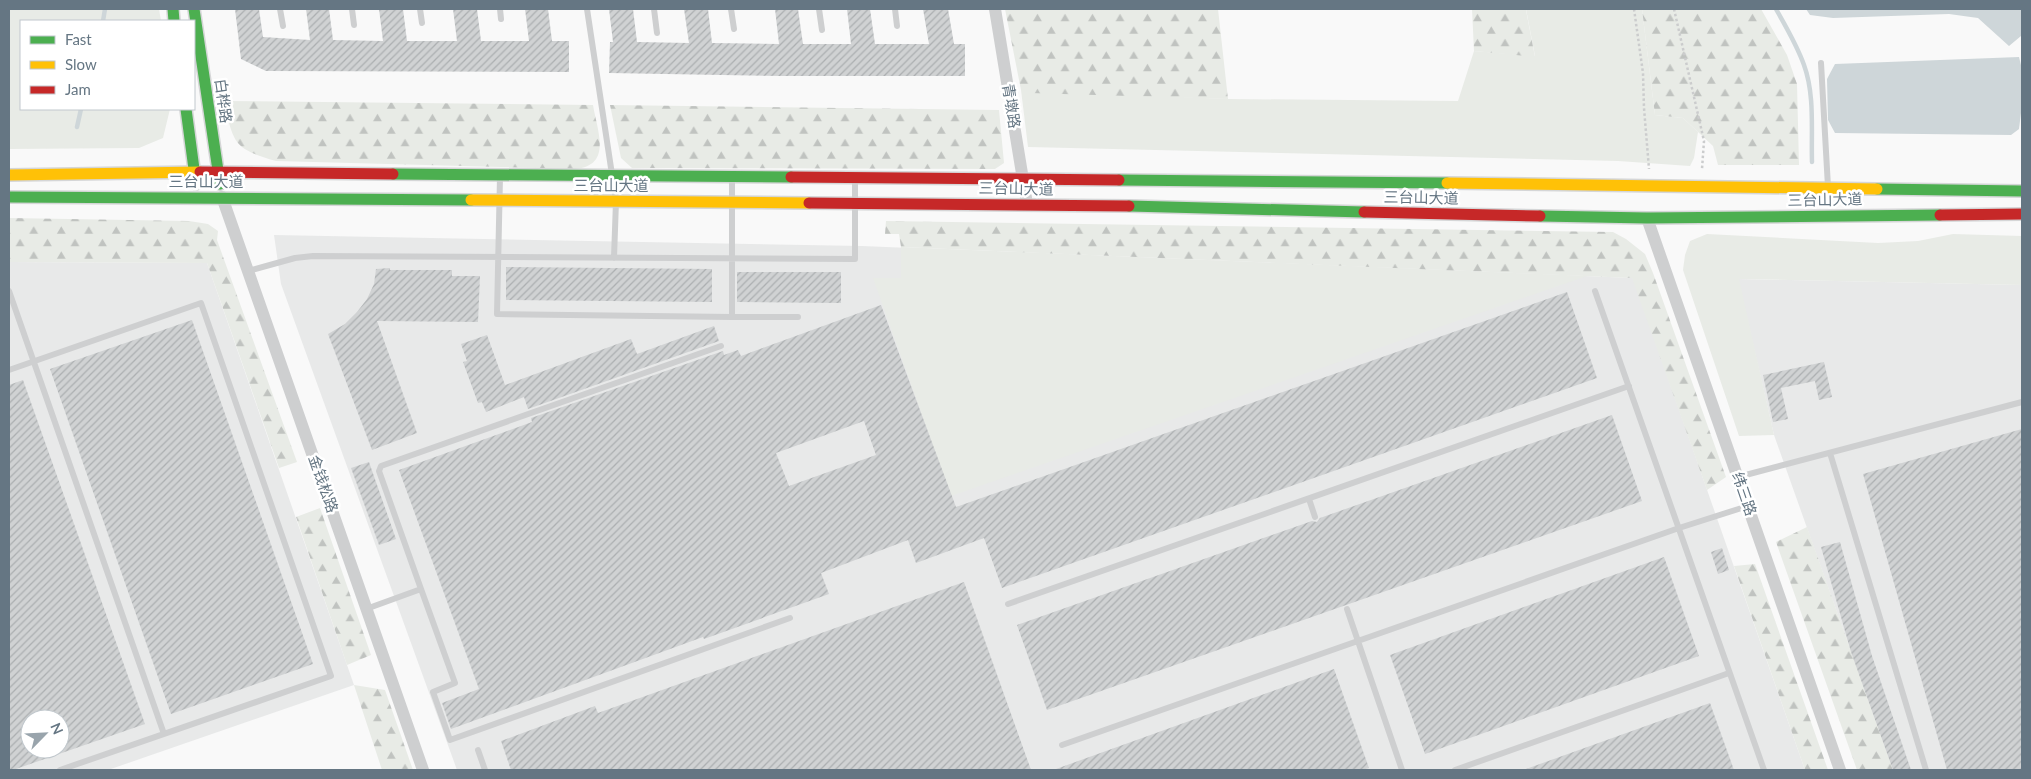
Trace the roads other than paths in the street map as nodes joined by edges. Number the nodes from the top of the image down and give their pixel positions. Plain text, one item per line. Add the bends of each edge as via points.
1 (194, 9) edge
2 (280, 9) edge
3 (352, 9) edge
4 (420, 9) edge
5 (500, 9) edge
6 (588, 9) edge
7 (654, 9) edge
8 (732, 9) edge
9 (820, 9) edge
10 (895, 9) edge
11 (995, 9) edge
12 (501, 19) dead end
13 (354, 24) dead end
14 (422, 24) dead end
15 (283, 26) dead end
16 (897, 26) dead end
17 (734, 29) dead end
18 (822, 30) dead end
19 (657, 33) dead end
20 (1821, 63) dead end
21 (186, 110) edge
22 (218, 172) junction
23 (194, 173) junction
24 (9, 175) edge
25 (500, 175) junction
26 (613, 176) junction
27 (732, 177) junction
28 (855, 178) junction
29 (1023, 180) junction
30 (1828, 188) junction
31 (2022, 191) edge
32 (9, 196) edge
33 (197, 197) junction
34 (222, 197) junction
35 (499, 200) junction
36 (616, 201) junction
37 (732, 202) junction
38 (854, 203) junction
39 (1027, 204) junction
40 (2022, 214) edge
41 (1647, 218) junction
42 (499, 257) junction
43 (614, 258) junction
44 (732, 258) junction
45 (248, 271) junction
46 (9, 291) edge
47 (1596, 291) dead end
48 (732, 316) junction
49 (798, 318) dead end
50 (721, 346) dead end
51 (33, 361) junction
52 (9, 370) edge
53 (1629, 386) junction
54 (2022, 402) edge
55 (1830, 453) junction
56 (1738, 477) junction
57 (1308, 498) junction
58 (1748, 506) junction
59 (1315, 517) dead end
60 (1679, 528) junction
61 (420, 589) junction
62 (1008, 604) dead end
63 (366, 609) junction
64 (1347, 609) dead end
65 (790, 618) dead end
66 (1358, 641) junction
67 (1730, 673) junction
68 (164, 734) junction
69 (1062, 745) dead end
70 (478, 750) dead end
71 (60, 770) edge
72 (423, 770) edge
73 (485, 770) edge
74 (1402, 770) edge
75 (1456, 770) edge
76 (1764, 770) edge
77 (1840, 770) edge
78 (1926, 770) edge

1 - 22 main road, 白桦路
2 - 15 lane
3 - 13 lane
4 - 14 lane
5 - 12 lane
6 - 26 lane
7 - 19 lane
8 - 17 lane
9 - 18 lane
10 - 16 lane
11 - 29 street, 青墩路
20 - 30 lane
21 - 23 main road
22 - 23 main road, 三台山大道
22 - 25 main road, 三台山大道
22 - 34 main road, 白桦路
23 - 24 main road, 三台山大道
23 - 33 main road
25 - 26 main road, 三台山大道
25 - 35 lane
26 - 27 main road, 三台山大道
26 - 36 lane
27 - 28 main road, 三台山大道
27 - 37 lane
28 - 29 main road, 三台山大道
28 - 38 lane
29 - 30 main road, 三台山大道
29 - 39 street, 青墩路
30 - 31 main road, 三台山大道
32 - 33 main road, 三台山大道
33 - 34 main road, 三台山大道
34 - 35 main road, 三台山大道
34 - 45 street, 金钱松路
35 - 36 main road, 三台山大道
35 - 42 lane
36 - 37 main road, 三台山大道
36 - 43 lane
37 - 38 main road, 三台山大道
37 - 44 lane
38 - 39 main road, 三台山大道
38 - 44 lane via 855,259
39 - 41 main road, 三台山大道
40 - 41 main road, 三台山大道
41 - 56 street, 纬三路
42 - 43 lane
42 - 45 lane via 313,256
42 - 48 lane via 497,314
43 - 44 lane
44 - 48 lane
45 - 63 street, 金钱松路
46 - 51 lane
47 - 53 lane
48 - 49 lane
50 - 61 lane via 381,466 379,471
51 - 52 lane
51 - 68 lane
51 - 68 lane via 201,303 331,676
53 - 57 lane
53 - 60 lane
54 - 55 lane
55 - 56 lane
55 - 78 lane
56 - 58 street, 纬三路
57 - 59 lane
57 - 62 lane
58 - 60 lane
58 - 77 street, 纬三路
60 - 66 lane
60 - 67 lane
61 - 63 lane
61 - 65 lane via 455,683 433,692 450,740
63 - 72 street, 金钱松路
64 - 66 lane
66 - 69 lane
66 - 74 lane
67 - 75 lane
67 - 76 lane
68 - 71 lane
70 - 73 lane

